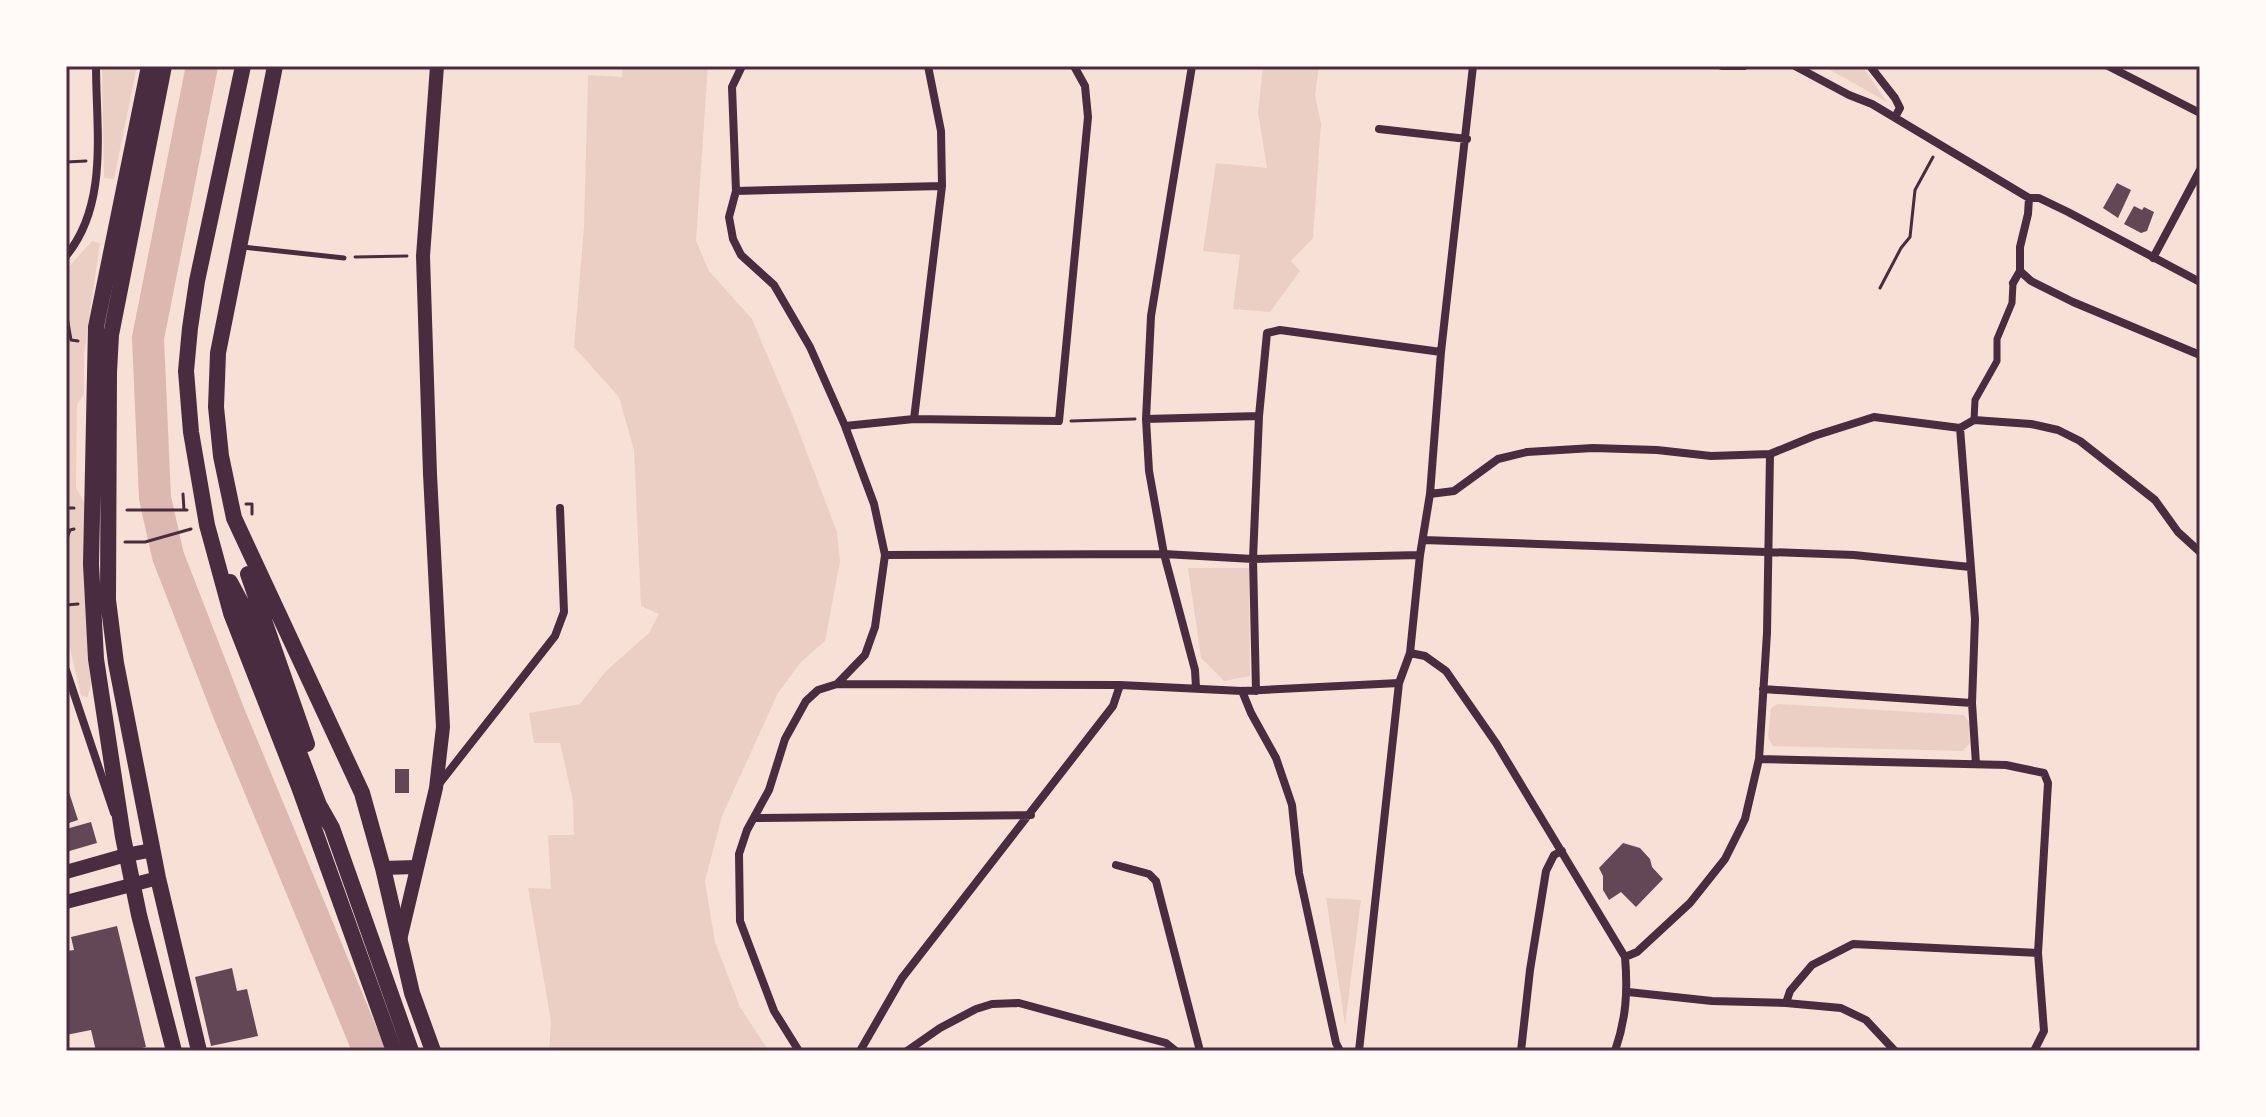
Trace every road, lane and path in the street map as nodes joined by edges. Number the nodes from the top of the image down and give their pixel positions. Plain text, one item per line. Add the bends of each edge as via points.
1 (96, 66) edge
2 (149, 66) edge
3 (164, 66) edge
4 (243, 66) edge
5 (275, 66) edge
6 (437, 66) edge
7 (742, 66) edge
8 (928, 66) edge
9 (1074, 66) edge
10 (1192, 66) edge
11 (1473, 66) edge
12 (1722, 66) edge
13 (1744, 66) edge
14 (1795, 66) edge
15 (1870, 66) edge
16 (2108, 66) edge
17 (2200, 113) edge
18 (1895, 117) junction
19 (1379, 129) dead end
20 (1467, 139) junction
21 (1939, 146) junction
22 (97, 160) junction
23 (66, 162) edge
24 (2200, 170) edge
25 (942, 186) junction
26 (736, 191) junction
27 (2029, 198) junction
28 (238, 247) junction
29 (66, 256) edge
30 (423, 256) junction
31 (344, 258) joint
32 (2153, 258) junction
33 (2020, 271) junction
34 (2200, 282) edge
35 (2013, 283) joint
36 (1880, 288) dead end
37 (66, 311) edge
38 (78, 341) dead end
39 (1441, 352) junction
40 (2200, 355) edge
41 (1259, 416) junction
42 (914, 419) junction
43 (1146, 419) junction
44 (1974, 420) junction
45 (1059, 421) junction
46 (845, 426) junction
47 (1960, 428) junction
48 (1770, 454) junction
49 (1430, 494) junction
50 (183, 501) dead end
51 (252, 504) dead end
52 (66, 505) edge
53 (74, 508) dead end
54 (560, 508) dead end
55 (198, 509) dead end
56 (125, 510) dead end
57 (184, 510) junction
58 (236, 511) junction
59 (74, 529) dead end
60 (187, 530) dead end
61 (1423, 540) junction
62 (66, 541) edge
63 (145, 542) dead end
64 (1769, 552) junction
65 (2200, 552) edge
66 (1164, 554) junction
67 (885, 555) junction
68 (1420, 555) junction
69 (1253, 559) junction
70 (219, 563) junction
71 (1970, 567) junction
72 (80, 604) dead end
73 (66, 605) edge
74 (1410, 653) junction
75 (66, 670) edge
76 (1399, 683) junction
77 (837, 684) junction
78 (1120, 685) junction
79 (1196, 688) junction
80 (1763, 689) junction
81 (1242, 691) junction
82 (1256, 691) junction
83 (1972, 703) junction
84 (1759, 759) junction
85 (1976, 764) junction
86 (436, 788) junction
87 (1031, 815) junction
88 (756, 818) junction
89 (332, 828) junction
90 (123, 837) junction
91 (153, 850) junction
92 (1562, 851) junction
93 (126, 855) junction
94 (1116, 865) dead end
95 (416, 867) junction
96 (383, 868) junction
97 (66, 872) edge
98 (158, 878) junction
99 (132, 885) junction
100 (66, 902) edge
101 (399, 944) junction
102 (2038, 953) junction
103 (1625, 957) junction
104 (1628, 992) junction
105 (1786, 1003) junction
106 (174, 1051) edge
107 (199, 1051) edge
108 (394, 1051) edge
109 (411, 1051) edge
110 (433, 1051) edge
111 (799, 1051) edge
112 (860, 1051) edge
113 (907, 1051) edge
114 (1176, 1051) edge
115 (1200, 1051) edge
116 (1340, 1051) edge
117 (1359, 1051) edge
118 (1521, 1051) edge
119 (1615, 1051) edge
120 (1895, 1051) edge
121 (2034, 1051) edge

1 - 22 street
2 - 90 main road via 101,293 93,364 91,564 96,659
3 - 91 main road via 117,299 109,372 108,600
4 - 70 main road via 197,281 186,371 197,473
5 - 28 main road
6 - 30 street
7 - 26 street via 732,87
8 - 25 street via 941,131
9 - 45 street via 1085,86 1088,117
10 - 43 street via 1151,316
11 - 20 street
12 - 13 street
14 - 18 street
15 - 18 street via 1900,108
16 - 17 street
18 - 21 street
19 - 20 street
20 - 39 street
21 - 27 street
21 - 36 path via 1915,190 1910,237
22 - 23 path
22 - 29 street via 86,227
24 - 32 street
25 - 26 street
25 - 42 street
26 - 46 street via 729,217 733,239 741,255 774,285 810,347
27 - 32 street via 2039,198
27 - 33 street
28 - 31 lane
28 - 58 main road via 218,353 217,394 221,456
30 - 31 path
30 - 86 street via 443,727
32 - 34 street
33 - 35 street
33 - 40 street via 2073,302
35 - 44 street via 2012,303 1997,339 1997,361 1975,400
37 - 38 path via 71,340
39 - 41 street via 1280,330 1267,333
39 - 49 street
41 - 43 street
41 - 69 street
42 - 45 street
42 - 46 street
43 - 45 path
43 - 66 street
44 - 47 street
44 - 65 street via 2031,424 2080,441 2155,500
46 - 67 street via 874,504
47 - 48 street via 1874,417
47 - 71 street
48 - 49 street via 1593,448 1527,452 1498,459 1454,491
48 - 64 street
49 - 61 street
50 - 57 path
51 - 58 path
52 - 53 path
54 - 86 street via 564,612 555,636
55 - 57 path
56 - 57 path
58 - 89 main road via 243,559
58 - 96 main road via 362,793
59 - 62 path
60 - 63 path
61 - 64 street
61 - 68 street
64 - 71 street
64 - 80 street
66 - 67 street
66 - 69 street
66 - 79 street
67 - 77 street via 875,627 865,655
68 - 69 street
68 - 74 street
69 - 82 street
70 - 89 main road via 244,608
70 - 108 main road via 231,613
71 - 83 street via 1975,619
72 - 73 path
74 - 76 street
74 - 92 street via 1425,656 1446,671
75 - 90 street
76 - 82 street
76 - 117 street
77 - 78 street
77 - 88 street via 806,701 785,739
78 - 79 street
78 - 87 street via 1113,706
79 - 81 street
80 - 83 street
80 - 84 street
81 - 82 street
81 - 116 street via 1276,758 1292,805 1299,873
83 - 85 street
84 - 85 street
84 - 103 street via 1745,819 1725,859 1690,903
85 - 102 street via 2032,769 2044,773 2048,783
86 - 95 street
87 - 88 street
87 - 112 street via 902,978
88 - 111 street via 739,854 740,921 774,1011
89 - 109 main road
90 - 93 main road
91 - 93 street
91 - 98 main road
92 - 103 street
92 - 118 street via 1546,871
93 - 97 street
93 - 99 main road
94 - 115 street via 1156,881
95 - 96 street
95 - 101 street
96 - 101 main road
98 - 99 street
98 - 107 main road
99 - 100 street
99 - 106 main road
101 - 110 main road
102 - 105 street via 1853,944 1812,965
102 - 121 street via 2044,1031
103 - 104 street
104 - 105 street
104 - 119 street
105 - 120 street via 1841,1008 1866,1020
113 - 114 street via 976,1009 1019,1003 1166,1043

